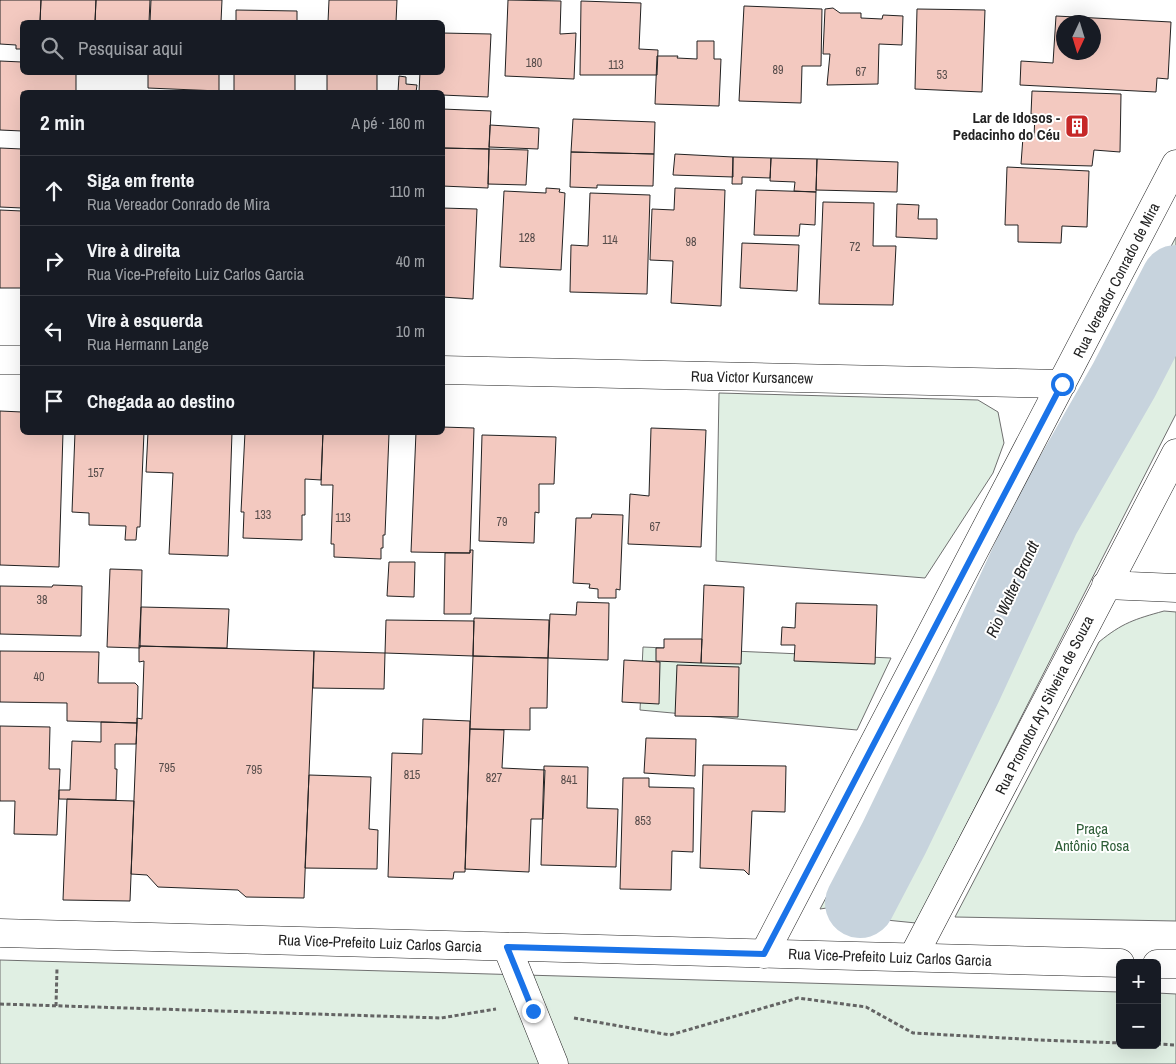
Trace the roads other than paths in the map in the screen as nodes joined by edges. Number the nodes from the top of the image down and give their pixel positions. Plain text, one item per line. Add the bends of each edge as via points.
1 (1176, 164) edge
2 (0, 360) edge
3 (20, 360) edge
4 (445, 370) edge
5 (1062, 384) junction
6 (1176, 452) edge
7 (1106, 585) junction
8 (1176, 588) edge
9 (0, 933) edge
10 (507, 947) junction
11 (764, 954) junction
12 (913, 958) junction
13 (1116, 963) edge
14 (1161, 964) edge
15 (1176, 964) edge
16 (554, 1064) edge

1 - 5 street, Rua Vereador Conrado de Mira
2 - 3 street
4 - 5 street, Rua Victor Kursancew
5 - 11 street, Rua Vereador Conrado de Mira
6 - 7 street, Rua Promotor Ary Silveira de Souza
7 - 8 street
7 - 12 street, Rua Promotor Ary Silveira de Souza
9 - 10 street, Rua Vice-Prefeito Luiz Carlos Garcia
10 - 11 street, Rua Vice-Prefeito Luiz Carlos Garcia
10 - 16 street
11 - 12 street, Rua Vice-Prefeito Luiz Carlos Garcia
12 - 13 street, Rua Vice-Prefeito Luiz Carlos Garcia
14 - 15 street

